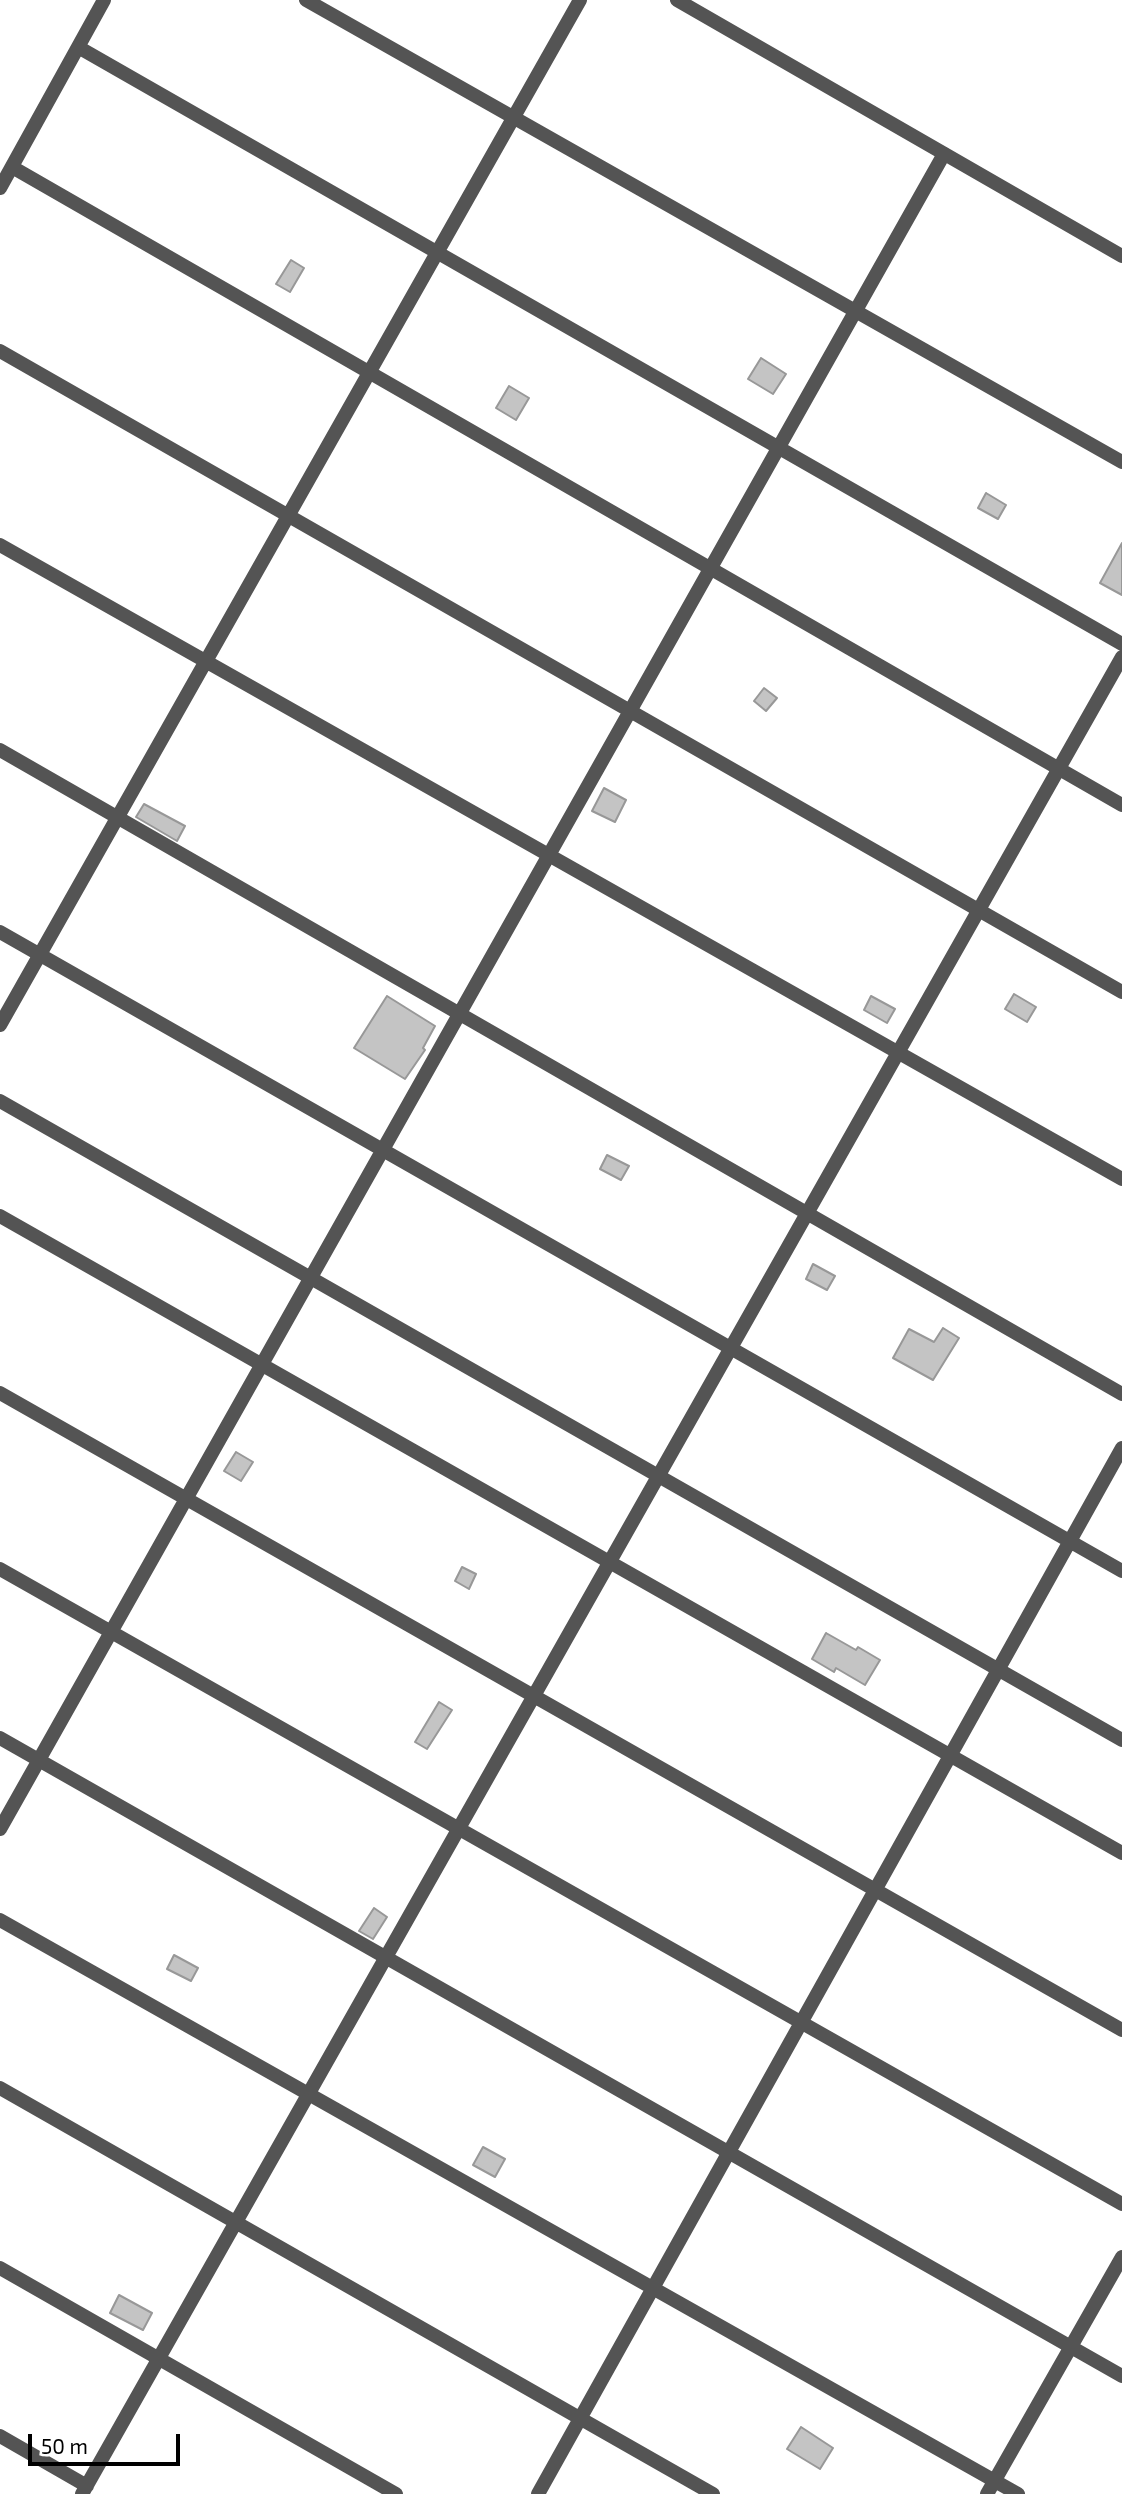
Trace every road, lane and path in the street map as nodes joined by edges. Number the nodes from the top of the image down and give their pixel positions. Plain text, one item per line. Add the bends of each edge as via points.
1 (104, 0) edge
2 (306, 0) edge
3 (580, 0) edge
4 (677, 0) edge
5 (78, 47) junction
6 (513, 117) junction
7 (944, 153) junction
8 (12, 167) junction
9 (0, 188) edge
10 (437, 252) junction
11 (1122, 256) edge
12 (855, 311) junction
13 (0, 351) edge
14 (369, 373) junction
15 (779, 447) junction
16 (1122, 462) edge
17 (288, 516) junction
18 (0, 545) edge
19 (710, 569) junction
20 (1122, 644) edge
21 (1122, 657) edge
22 (206, 661) junction
23 (630, 711) junction
24 (0, 750) edge
25 (1058, 769) junction
26 (1122, 806) edge
27 (117, 818) junction
28 (549, 855) junction
29 (979, 910) junction
30 (0, 932) edge
31 (40, 954) junction
32 (1122, 992) edge
33 (460, 1014) junction
34 (0, 1025) edge
35 (898, 1053) junction
36 (0, 1101) edge
37 (383, 1150) junction
38 (1122, 1179) edge
39 (807, 1213) junction
40 (0, 1216) edge
41 (311, 1278) junction
42 (731, 1348) junction
43 (262, 1365) junction
44 (0, 1394) edge
45 (1122, 1394) edge
46 (1122, 1448) edge
47 (659, 1476) junction
48 (186, 1499) junction
49 (1070, 1541) junction
50 (610, 1562) junction
51 (0, 1569) edge
52 (1122, 1571) edge
53 (111, 1632) junction
54 (999, 1670) junction
55 (534, 1696) junction
56 (0, 1738) edge
57 (1122, 1740) edge
58 (950, 1756) junction
59 (39, 1760) junction
60 (459, 1828) junction
61 (0, 1829) edge
62 (1122, 1853) edge
63 (875, 1890) junction
64 (0, 1920) edge
65 (386, 1957) junction
66 (801, 2023) junction
67 (1122, 2030) edge
68 (0, 2088) edge
69 (308, 2094) junction
70 (729, 2152) junction
71 (1122, 2204) edge
72 (236, 2222) junction
73 (1122, 2256) edge
74 (0, 2268) edge
75 (653, 2288) junction
76 (1070, 2347) junction
77 (159, 2358) junction
78 (1122, 2376) edge
79 (580, 2418) junction
80 (0, 2436) edge
81 (994, 2481) junction
82 (85, 2490) edge
83 (396, 2494) edge
84 (538, 2494) edge
85 (713, 2494) edge
86 (987, 2494) edge
87 (1018, 2494) edge

1 - 5 street
2 - 6 street
3 - 6 street
4 - 7 street
5 - 8 street
5 - 10 street
6 - 10 street
6 - 12 street
7 - 11 street
7 - 12 street
8 - 9 street
8 - 14 street
10 - 14 street
10 - 15 street
12 - 15 street
12 - 16 street
13 - 17 street
14 - 17 street
14 - 19 street
15 - 19 street
15 - 20 street
17 - 22 street
17 - 23 street
18 - 22 street
19 - 23 street
19 - 25 street
21 - 25 street
22 - 27 street
22 - 28 street
23 - 28 street
23 - 29 street
24 - 27 street
25 - 26 street
25 - 29 street
27 - 31 street
27 - 33 street
28 - 33 street
28 - 35 street
29 - 32 street
29 - 35 street
30 - 31 street
31 - 34 street
31 - 37 street
33 - 37 street
33 - 39 street
35 - 38 street
35 - 39 street
36 - 41 street
37 - 41 street
37 - 42 street
39 - 42 street
39 - 45 street
40 - 43 street
41 - 43 street
41 - 47 street
42 - 47 street
42 - 49 street
43 - 48 street
43 - 50 street
44 - 48 street
46 - 49 street
47 - 50 street
47 - 54 street
48 - 53 street
48 - 55 street
49 - 52 street
49 - 54 street
50 - 55 street
50 - 58 street
51 - 53 street
53 - 59 street
53 - 60 street
54 - 57 street
54 - 58 street
55 - 60 street
55 - 63 street
56 - 59 street
58 - 62 street
58 - 63 street
59 - 61 street
59 - 65 street
60 - 65 street
60 - 66 street
63 - 66 street
63 - 67 street
64 - 69 street
65 - 69 street
65 - 70 street
66 - 70 street
66 - 71 street
68 - 72 street
69 - 72 street
69 - 75 street
70 - 75 street
70 - 76 street
72 - 77 street
72 - 79 street
73 - 76 street
74 - 77 street
75 - 79 street
75 - 81 street
76 - 78 street
76 - 81 street
77 - 82 street
77 - 83 street
79 - 84 street
79 - 85 street
80 - 82 street
81 - 86 street
81 - 87 street

